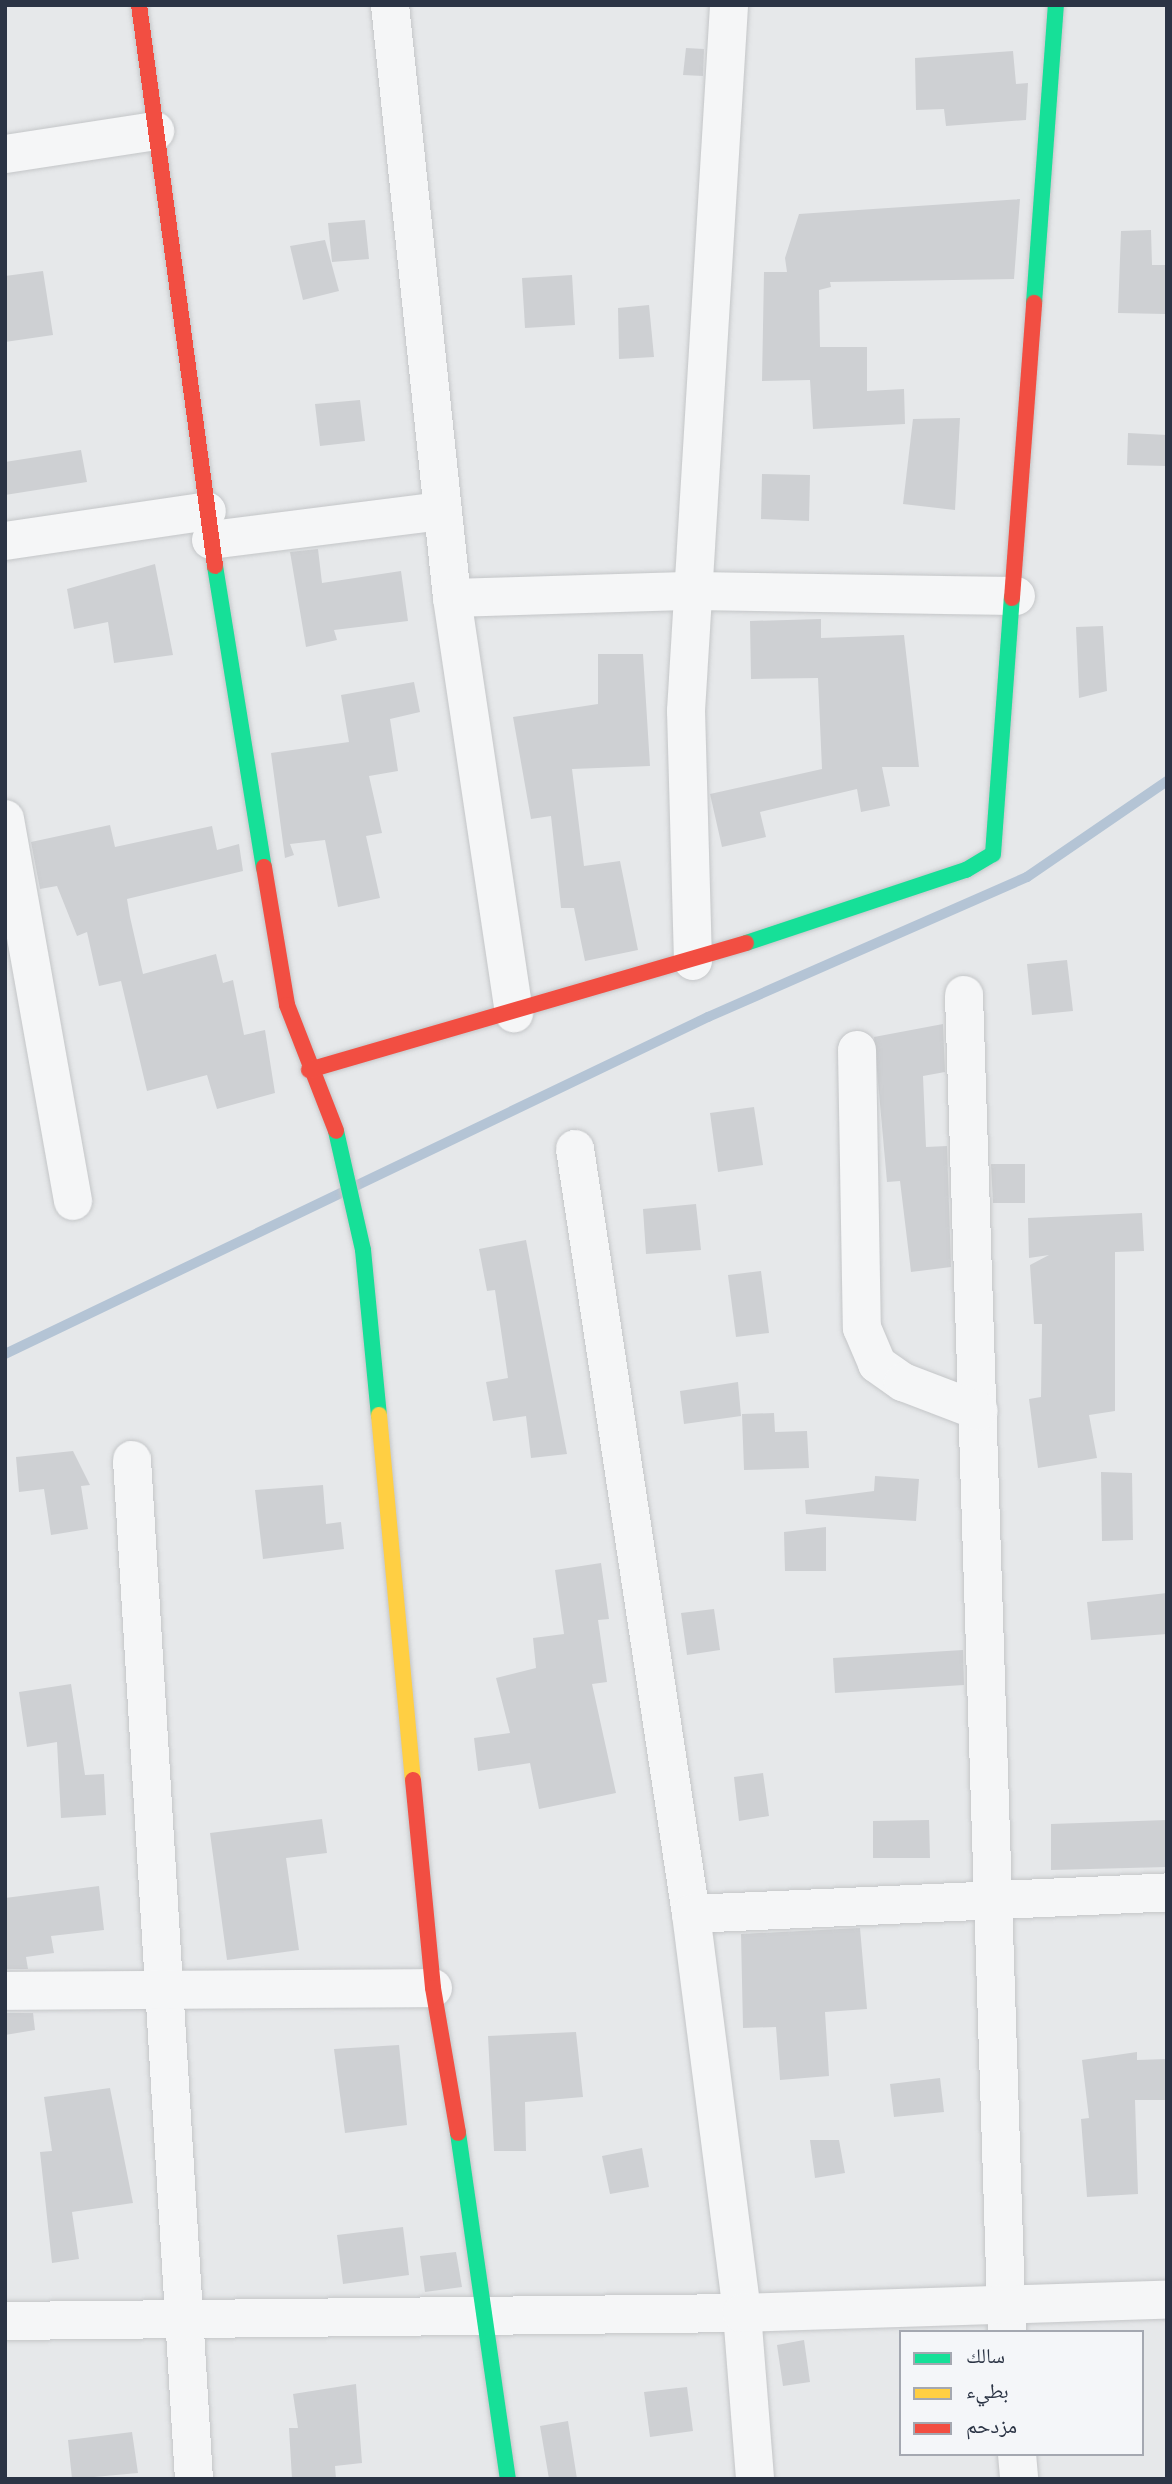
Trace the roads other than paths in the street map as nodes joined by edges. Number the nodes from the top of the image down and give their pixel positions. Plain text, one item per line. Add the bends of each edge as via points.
1 (139, 5) edge
2 (390, 5) edge
3 (729, 5) edge
4 (1056, 5) edge
5 (155, 131) junction
6 (5, 154) edge
7 (442, 511) junction
8 (209, 525) junction
9 (5, 541) edge
10 (694, 591) junction
11 (1016, 596) junction
12 (452, 598) junction
13 (5, 819) edge
14 (693, 961) junction
15 (964, 995) dead end
16 (514, 1013) junction
17 (857, 1050) dead end
18 (309, 1070) junction
19 (575, 1149) dead end
20 (73, 1201) dead end
21 (979, 1411) junction
22 (132, 1460) dead end
23 (1167, 1892) edge
24 (996, 1896) junction
25 (691, 1913) junction
26 (433, 1988) junction
27 (162, 1990) junction
28 (5, 1991) edge
29 (1167, 2300) edge
30 (488, 2311) junction
31 (742, 2313) junction
32 (186, 2318) junction
33 (1005, 2318) edge
34 (5, 2321) edge
35 (1017, 2456) edge
36 (194, 2479) edge
37 (508, 2479) edge
38 (755, 2479) edge
39 (1019, 2479) edge

1 - 5 street
2 - 7 street
3 - 10 street
4 - 11 street
5 - 6 street
5 - 8 street
7 - 8 street
7 - 12 street
8 - 9 street
8 - 18 street via 286,1005
10 - 11 street
10 - 12 street
10 - 14 street via 686,761
11 - 14 street via 993,854 966,870
12 - 16 street
13 - 20 street
14 - 16 street
15 - 21 street
16 - 18 street
17 - 21 street via 862,1328 877,1364 903,1382
18 - 26 street via 335,1125 363,1250
19 - 25 street
21 - 24 street
22 - 27 street
23 - 24 street
24 - 25 street
24 - 33 street
25 - 31 street
26 - 27 street
26 - 30 street
27 - 28 street
27 - 32 street
29 - 33 street
30 - 31 street
30 - 32 street
30 - 37 street
31 - 33 street
31 - 38 street
32 - 34 street
32 - 36 street
35 - 39 street

